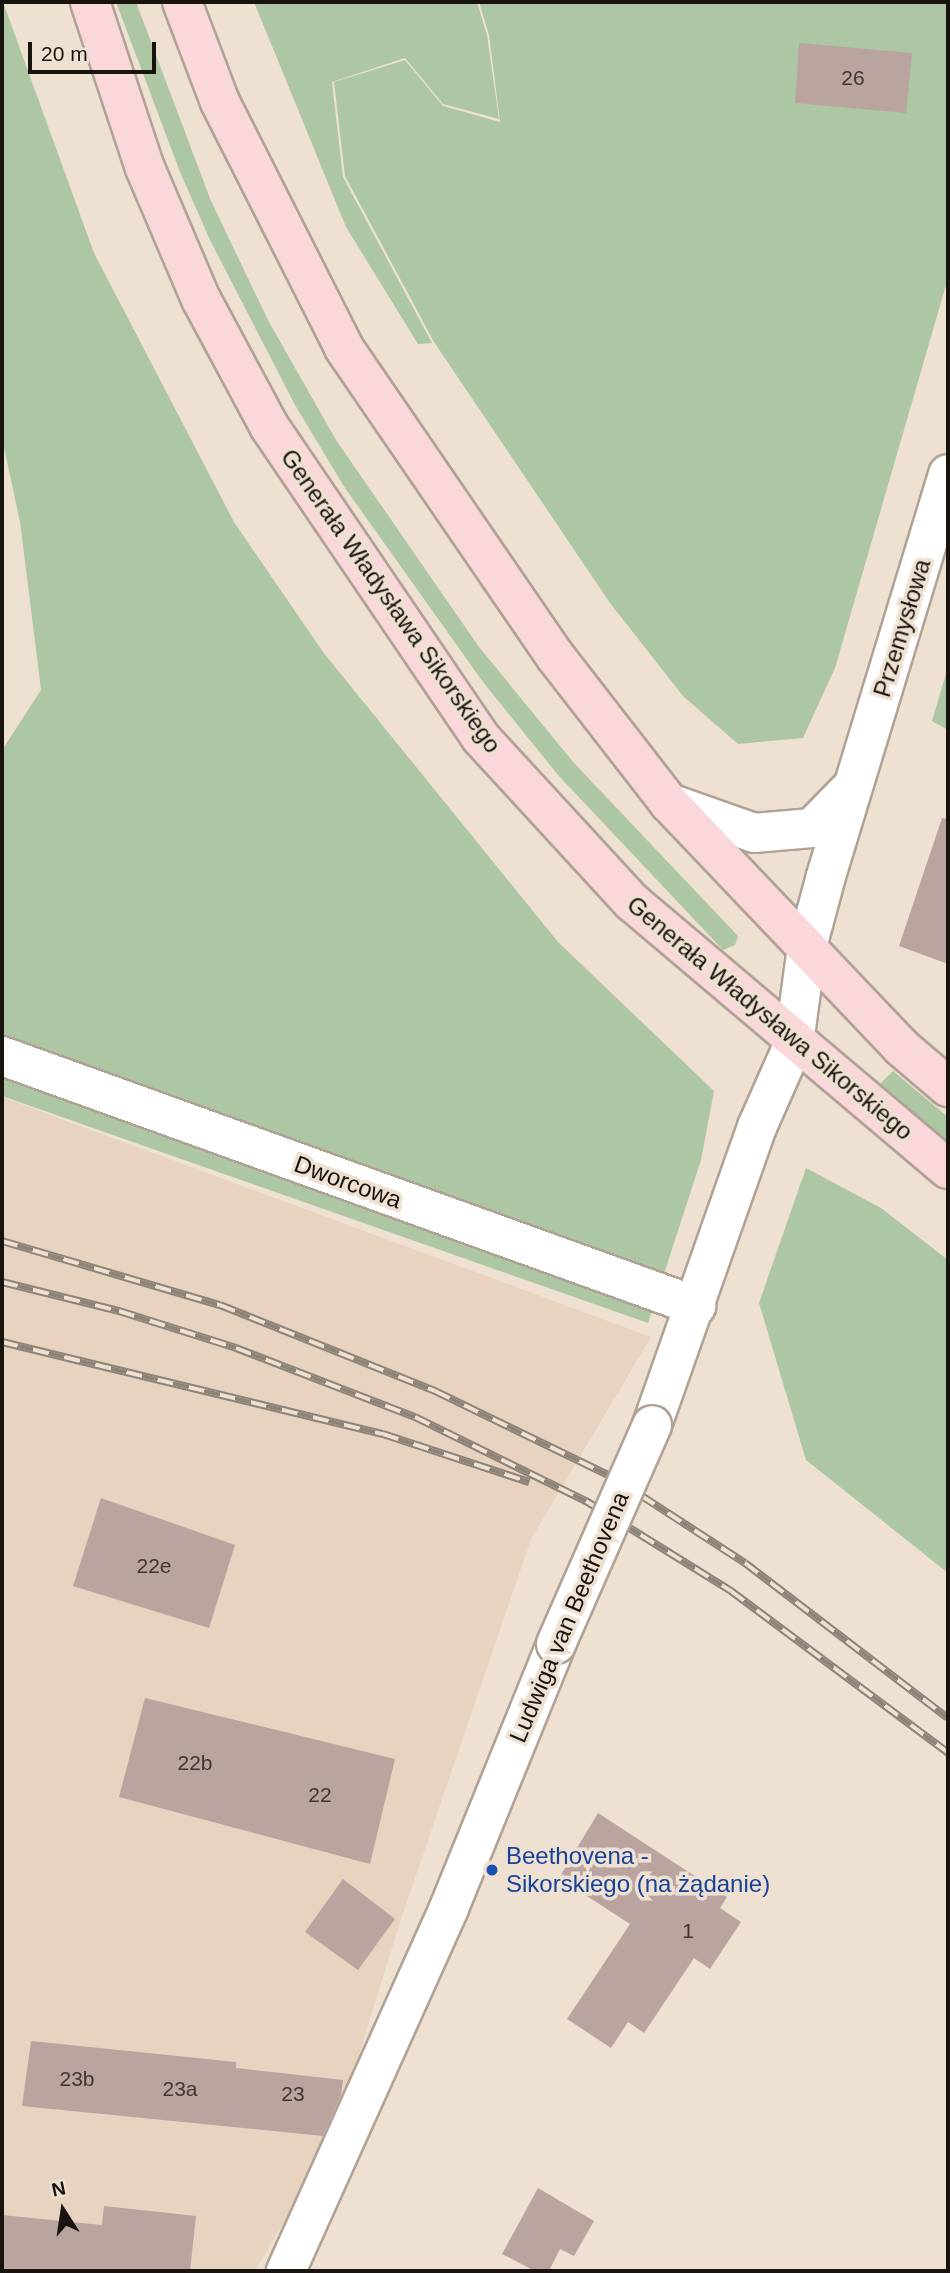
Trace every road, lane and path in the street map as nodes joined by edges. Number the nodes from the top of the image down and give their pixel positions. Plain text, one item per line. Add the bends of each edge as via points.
1 (90, 2) edge
2 (182, 2) edge
3 (948, 474) edge
4 (856, 783) junction
5 (669, 803) junction
6 (807, 947) junction
7 (794, 1043) junction
8 (2, 1056) edge
9 (948, 1087) edge
10 (948, 1169) edge
11 (696, 1306) junction
12 (286, 2271) edge

1 - 7 main road, Generała Władysława Sikorskiego via 145,168 201,299 269,426 481,738 632,902
2 - 5 main road via 220,102 344,348 555,656
3 - 4 street, Przemysłowa
4 - 5 street, Przemysłowa via 812,828 754,833
4 - 6 street, Przemysłowa
5 - 6 main road
6 - 7 street, Ludwiga van Beethovena
6 - 9 main road via 901,1047
7 - 10 main road, Generała Władysława Sikorskiego
7 - 11 street, Ludwiga van Beethovena via 736,1187
8 - 11 street, Dworcowa
11 - 12 street, Ludwiga van Beethovena, bridge via 652,1425 556,1644 449,1908

